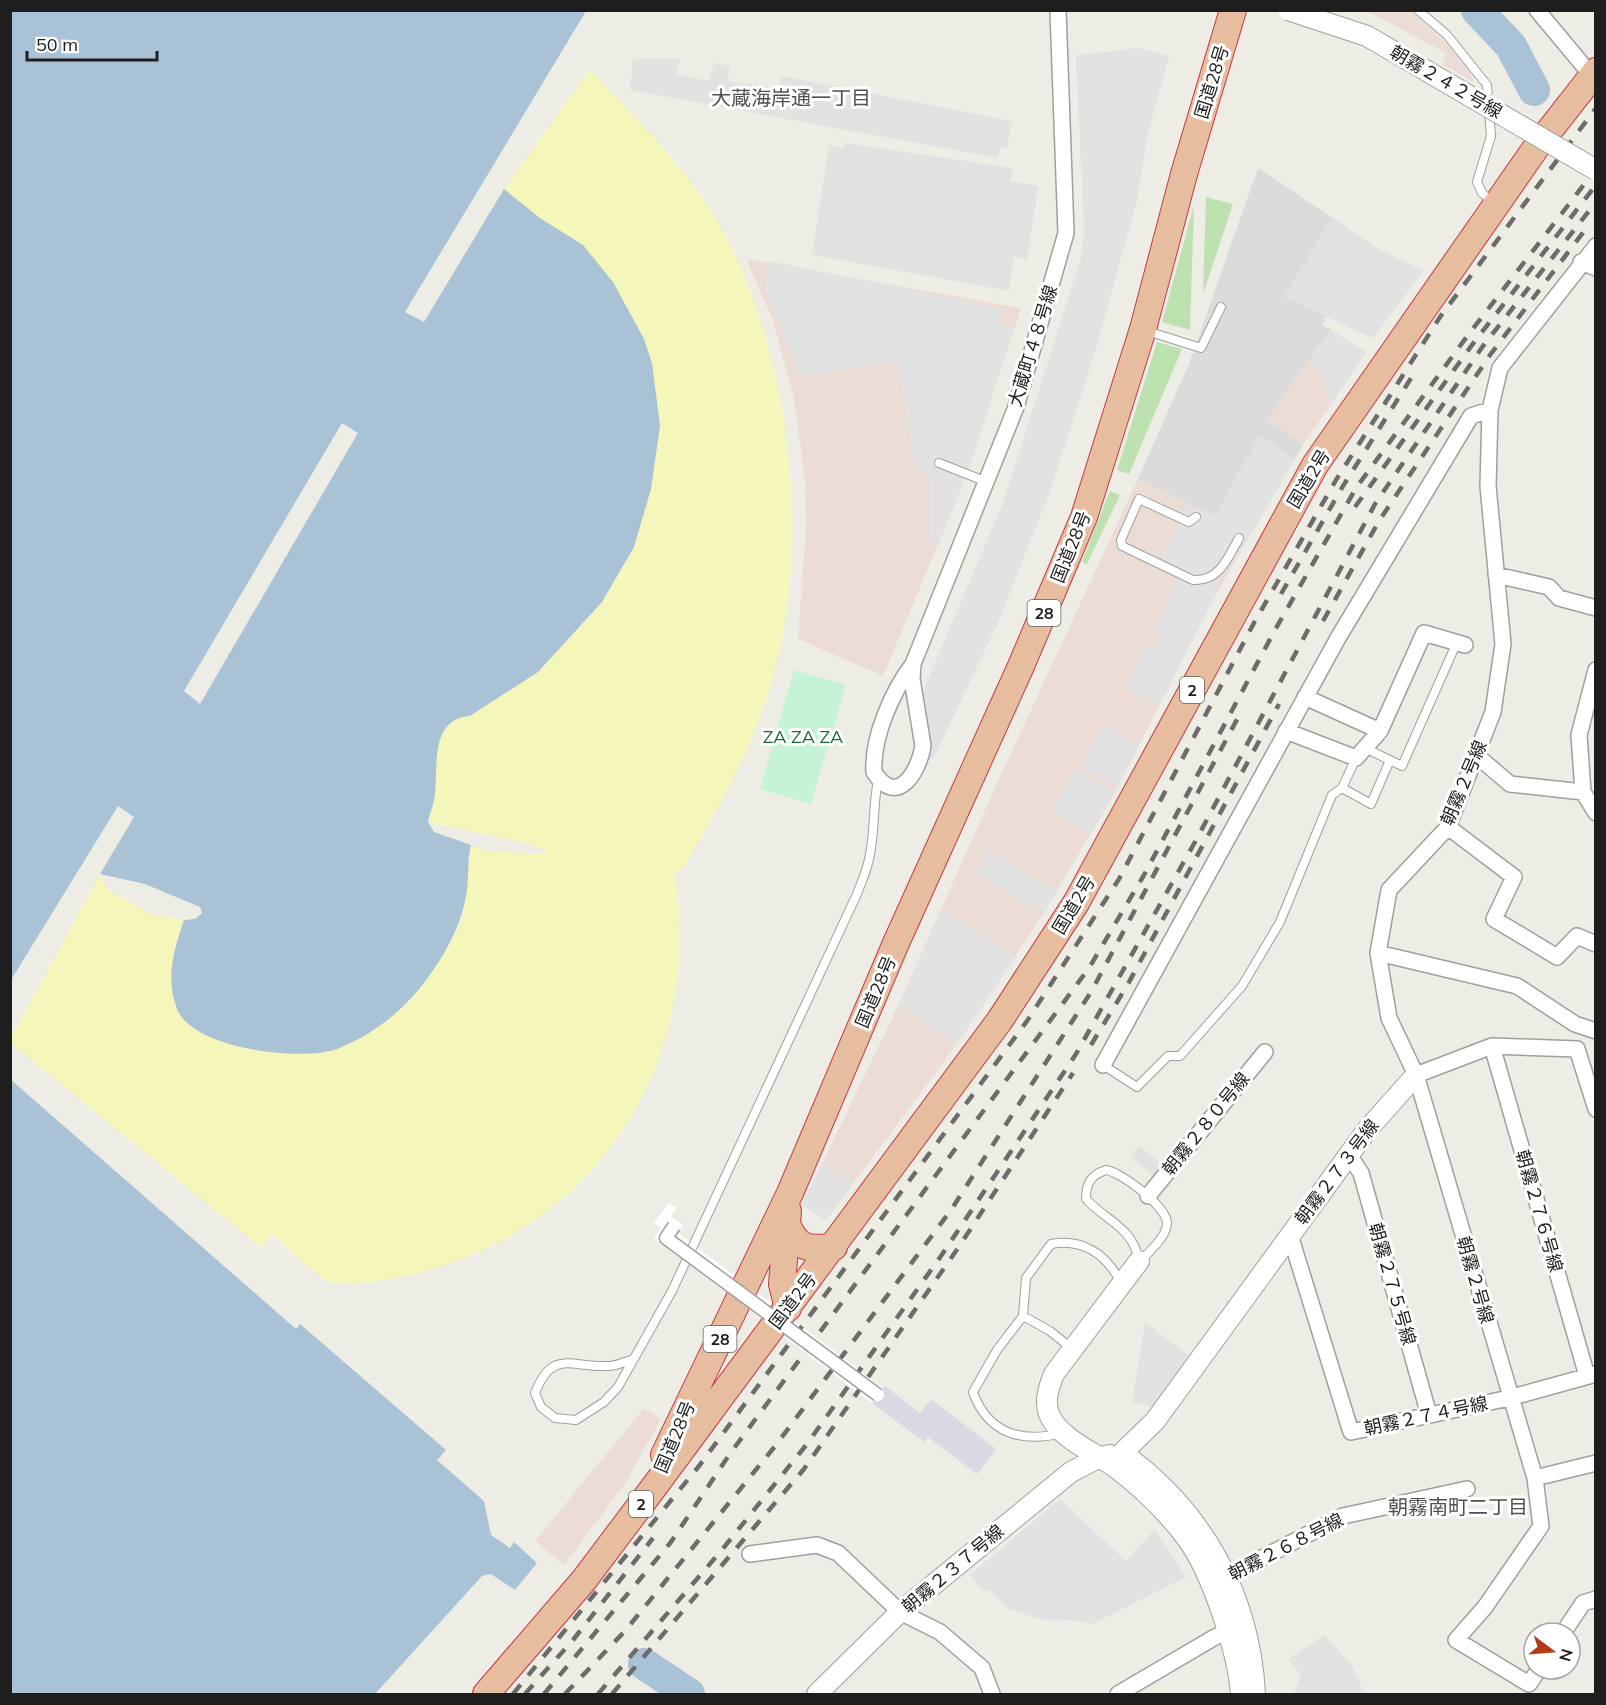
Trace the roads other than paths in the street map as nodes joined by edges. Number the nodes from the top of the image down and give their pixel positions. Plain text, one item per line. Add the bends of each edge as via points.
1 (1058, 10) edge
2 (1233, 10) edge
3 (1288, 10) edge
4 (1418, 10) edge
5 (1537, 10) edge
6 (1594, 74) edge
7 (1596, 170) edge
8 (1496, 205) junction
9 (1590, 258) edge
10 (1221, 307) dead end
11 (1143, 329) junction
12 (1490, 410) junction
13 (939, 463) dead end
14 (987, 482) junction
15 (1196, 517) dead end
16 (1239, 538) dead end
17 (1496, 575) junction
18 (1596, 608) edge
19 (1461, 643) joint
20 (913, 664) junction
21 (1596, 670) edge
22 (1305, 698) junction
23 (1286, 731) junction
24 (1380, 731) junction
25 (1361, 753) junction
26 (1476, 755) junction
27 (1390, 760) junction
28 (879, 779) junction
29 (1342, 788) junction
30 (1583, 792) junction
31 (1596, 813) edge
32 (1448, 827) junction
33 (1596, 944) edge
34 (1378, 953) junction
35 (1596, 1031) edge
36 (1492, 1046) junction
37 (1265, 1052) dead end
38 (1103, 1065) joint
39 (1416, 1075) junction
40 (1596, 1109) edge
41 (1348, 1155) junction
42 (790, 1193) junction
43 (1148, 1196) junction
44 (787, 1224) junction
45 (674, 1226) dead end
46 (1290, 1235) junction
47 (834, 1247) junction
48 (1140, 1262) junction
49 (1122, 1284) junction
50 (788, 1308) junction
51 (1023, 1316) junction
52 (1071, 1348) junction
53 (631, 1360) junction
54 (1591, 1375) edge
55 (878, 1395) dead end
56 (1509, 1398) junction
57 (1429, 1415) junction
58 (1063, 1433) junction
59 (1122, 1453) junction
60 (1100, 1457) junction
61 (1596, 1463) edge
62 (1535, 1478) junction
63 (654, 1487) junction
64 (1467, 1489) dead end
65 (750, 1554) dead end
66 (1218, 1580) junction
67 (1596, 1599) edge
68 (900, 1612) junction
69 (1571, 1621) edge
70 (1235, 1628) junction
71 (1522, 1680) edge
72 (486, 1695) edge
73 (817, 1695) edge
74 (992, 1695) edge
75 (1118, 1695) edge
76 (1241, 1695) edge
77 (1255, 1695) edge

1 - 14 street, 大蔵町４８号線 via 1066,233 1016,407
2 - 11 highway, 国道28号 / 28
3 - 7 street, 朝霧２４２号線, bridge via 1367,36
4 - 8 lane via 1447,35 1487,85 1491,136 1477,182 1482,193
5 - 6 street
6 - 8 highway, 国道2号 / 2
8 - 47 highway, 国道2号 / 2 via 1315,465 1076,903 1000,1020
9 - 12 street, 朝霧２号線 via 1500,368
10 - 11 lane via 1201,348
11 - 42 highway, 国道28号 / 28 via 1084,517
12 - 17 street, 朝霧２号線 via 1488,486
12 - 22 street via 1471,416
13 - 14 lane
14 - 20 street, 大蔵町４８号線
15 - 16 lane via 1189,522 1139,499 1122,546 1193,580 1201,580 1221,570
17 - 18 street via 1549,587 1559,598
17 - 26 street, 朝霧２号線 via 1503,644 1493,712
19 - 24 street via 1424,633
19 - 27 lane via 1402,766
20 - 28 street, 大蔵町４８号線 via 876,746 874,772
20 - 28 street, 大蔵町４８号線 via 921,756 908,782 899,787
21 - 30 street via 1579,735
22 - 23 street
22 - 24 street
23 - 25 street
23 - 38 street
24 - 25 street
25 - 27 lane
25 - 29 lane
26 - 30 street via 1510,784
26 - 32 street, 朝霧２号線
27 - 29 lane via 1371,804
28 - 53 lane via 870,856 857,894 672,1292
29 - 38 lane via 1332,795 1280,922 1242,986 1180,1056 1168,1056 1137,1087
30 - 31 street
32 - 33 street via 1514,877 1494,919 1557,957 1577,936
32 - 34 street, 朝霧２号線 via 1389,890
34 - 35 street via 1517,986 1575,1024
34 - 39 street, 朝霧２号線 via 1389,1018
36 - 39 street, 朝霧２７３号線
36 - 40 street, 朝霧２７３号線 via 1577,1049
36 - 54 street, 朝霧２７６号線
37 - 43 street, 朝霧２８０号線
39 - 41 street, 朝霧２７３号線
39 - 56 street, 朝霧２号線
41 - 46 street, 朝霧２７３号線
41 - 57 street, 朝霧２７５号線 via 1361,1173
42 - 44 highway, 国道28号 / 28
42 - 63 highway, 国道28号 / 28 via 666,1450
43 - 48 lane via 1167,1216 1167,1226
43 - 48 lane via 1114,1171 1097,1173 1086,1186 1086,1199 1130,1236 1137,1245
44 - 47 highway via 792,1237 802,1245
44 - 50 highway, 国道28号 / 28 via 782,1284
45 - 55 street, bridge via 666,1238
46 - 57 street, 朝霧２７４号線 via 1351,1432
46 - 59 street, 朝霧２７３号線 via 1155,1421
47 - 50 highway, 国道2号 / 2
48 - 49 street
49 - 51 lane via 1111,1264 1084,1245 1065,1241 1051,1244 1026,1278
49 - 52 street
50 - 63 highway, 国道2号 / 2
51 - 52 lane
51 - 58 lane via 997,1350 973,1392 980,1412 1015,1437 1039,1439
52 - 58 street via 1047,1391 1049,1414
53 - 53 lane via 618,1387 589,1414 576,1420 555,1418 541,1407 535,1393 543,1374 556,1365 610,1366
54 - 56 street, 朝霧２７４号線
56 - 57 street, 朝霧２７４号線
56 - 62 street, 朝霧２号線
58 - 60 street
59 - 60 street, 朝霧２３７号線
59 - 66 street via 1189,1513 1213,1548
60 - 66 street via 1147,1494
60 - 68 street, 朝霧２３７号線 via 1071,1472
61 - 62 street
62 - 71 street, 朝霧２号線 via 1541,1526 1485,1607 1456,1640
63 - 72 highway, 国道2号 / 2 via 584,1580
64 - 66 street, 朝霧２６８号線 via 1343,1516
65 - 68 street via 818,1545 838,1553
66 - 70 street
67 - 69 street via 1583,1602
68 - 73 street, 朝霧２３７号線
68 - 74 street via 940,1632 982,1668
70 - 75 street
70 - 76 street
70 - 77 street via 1254,1670

